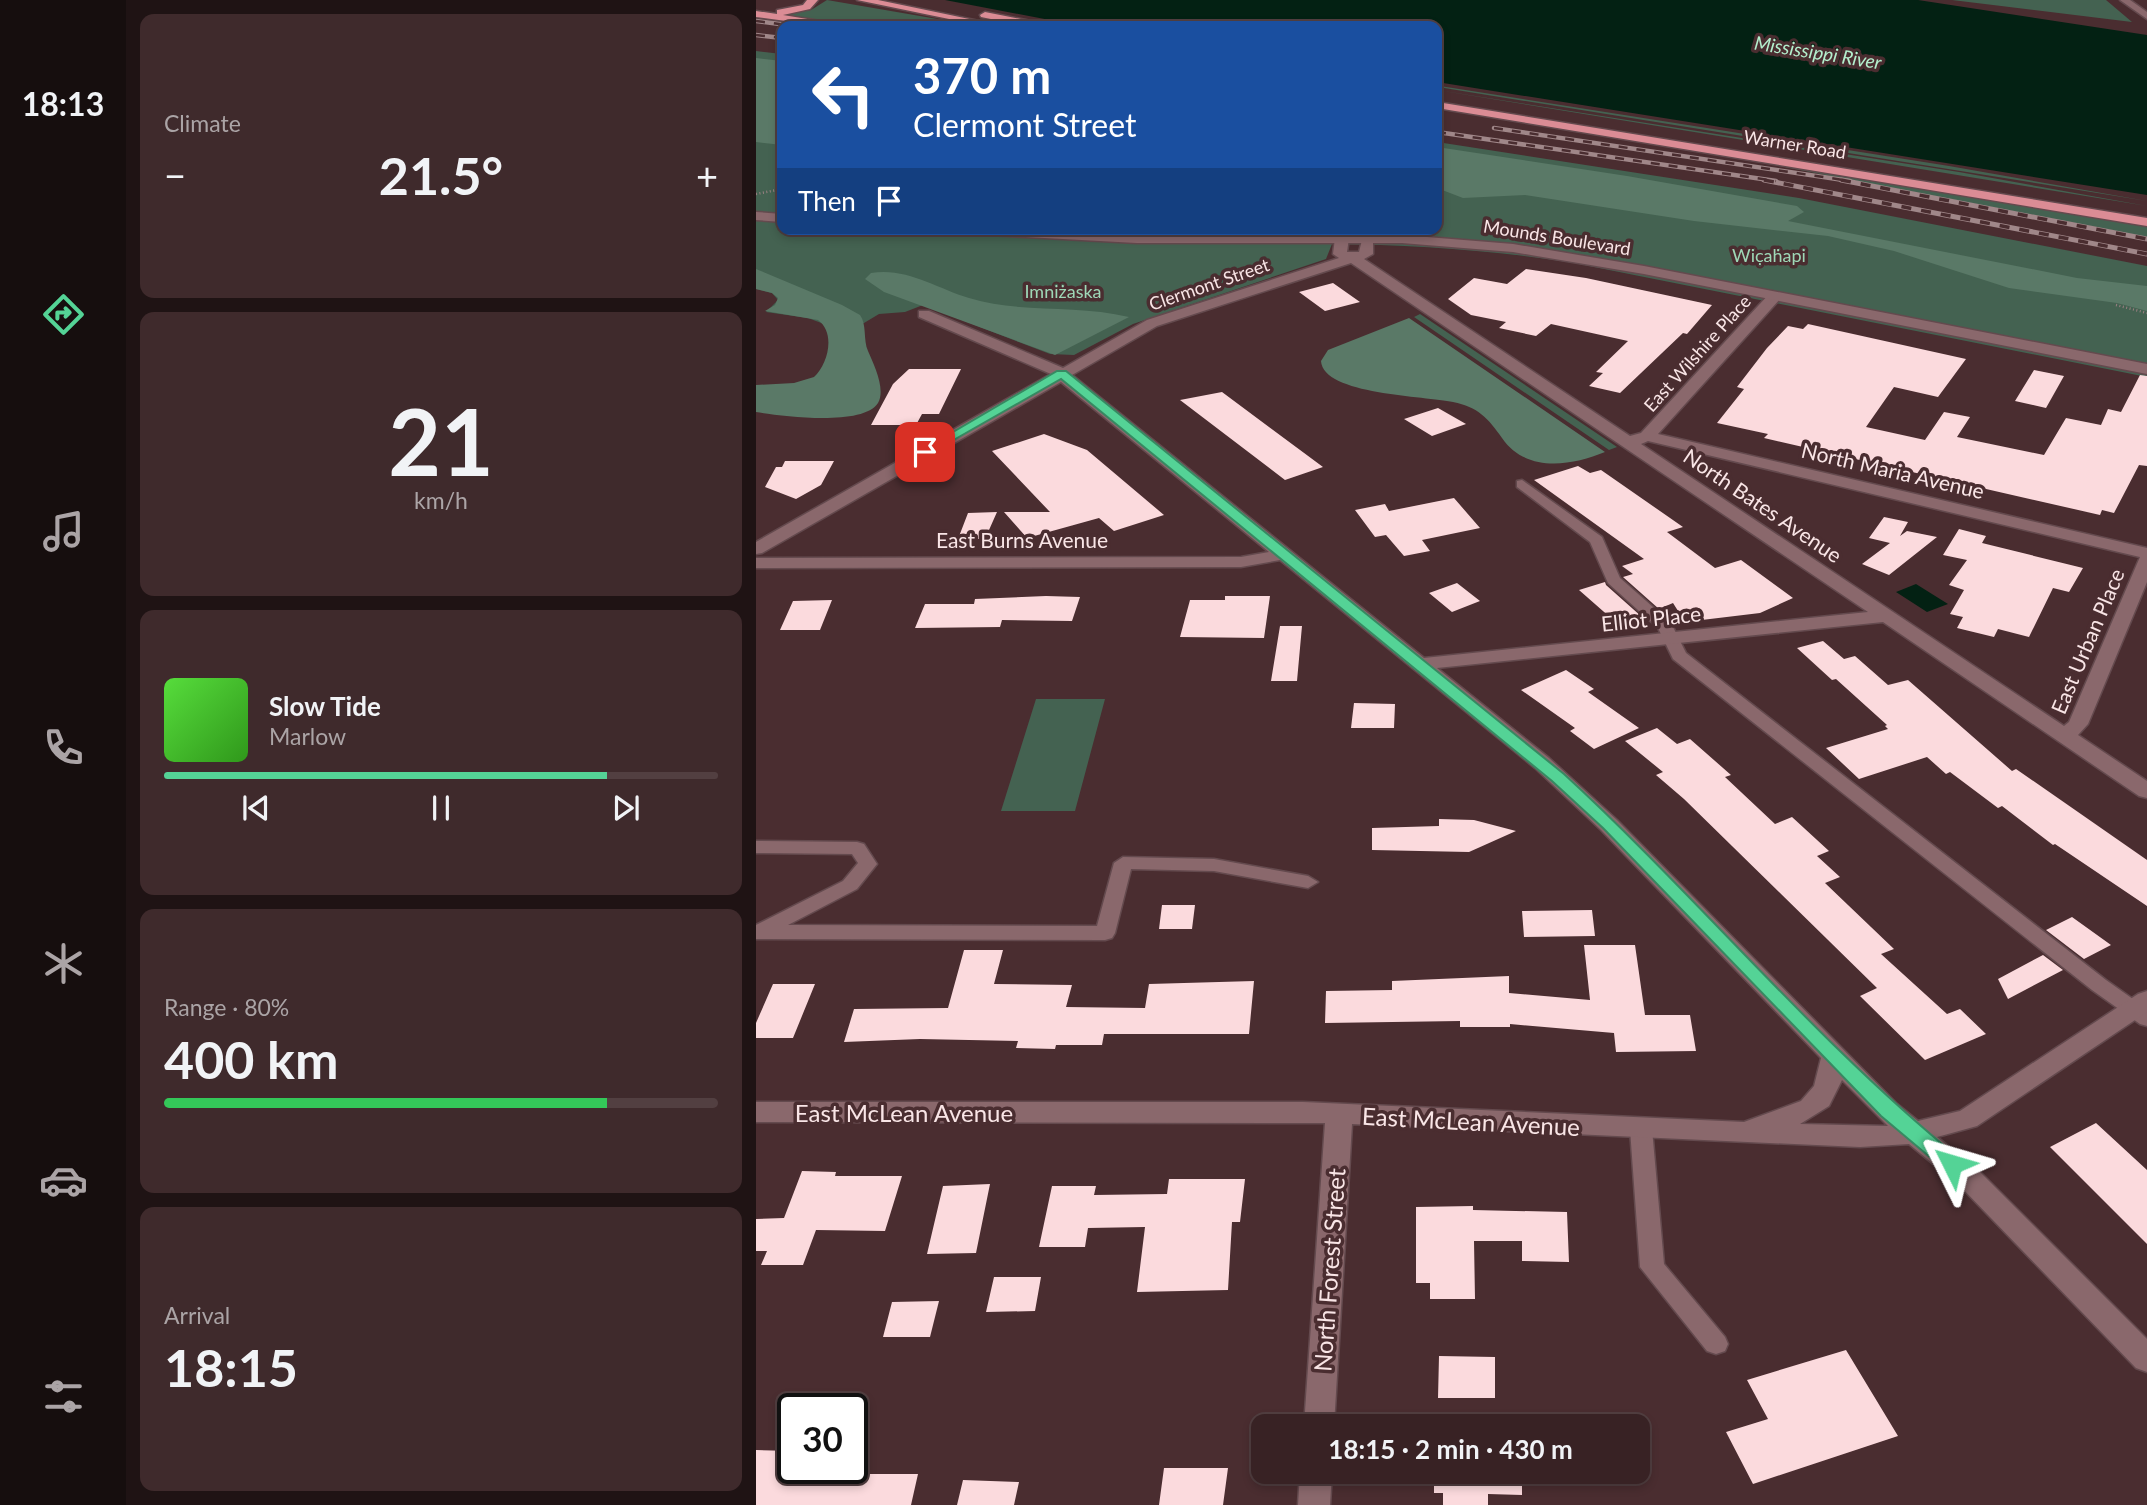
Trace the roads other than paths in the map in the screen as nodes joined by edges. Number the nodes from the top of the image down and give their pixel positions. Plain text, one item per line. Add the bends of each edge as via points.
1 (813, 0) edge
2 (862, 0) edge
3 (906, 0) edge
4 (2124, 0) edge
5 (756, 13) edge
6 (2147, 16) edge
7 (811, 21) edge
8 (972, 21) edge
9 (1015, 21) edge
10 (1442, 97) edge
11 (1442, 106) edge
12 (2147, 211) edge
13 (756, 216) edge
14 (777, 218) edge
15 (2147, 222) edge
16 (1063, 235) edge
17 (1342, 239) junction
18 (1368, 239) junction
19 (1352, 258) junction
20 (1775, 296) junction
21 (925, 314) dead end
22 (2147, 369) edge
23 (1062, 373) junction
24 (1647, 436) junction
25 (1629, 442) junction
26 (1522, 484) dead end
27 (756, 549) edge
28 (2147, 553) edge
29 (1286, 554) junction
30 (2147, 560) edge
31 (756, 563) edge
32 (1887, 617) junction
33 (1671, 639) junction
34 (1419, 664) junction
35 (2066, 736) junction
36 (2147, 790) edge
37 (756, 847) edge
38 (1308, 882) dead end
39 (759, 932) edge
40 (2143, 1009) edge
41 (1834, 1056) junction
42 (756, 1112) edge
43 (1339, 1114) junction
44 (1641, 1129) junction
45 (1717, 1133) junction
46 (1915, 1133) junction
47 (1716, 1344) dead end
48 (2147, 1359) edge
49 (1320, 1414) edge
50 (1315, 1484) edge
51 (1314, 1505) edge

1 - 5 highway via 796,10
2 - 8 highway
3 - 9 highway
4 - 6 lane
5 - 7 highway
10 - 12 highway, Warner Road
11 - 15 highway, Warner Road
13 - 14 street
16 - 17 street, Mounds Boulevard
17 - 18 street, Mounds Boulevard
17 - 19 street via 1340,254
18 - 19 street via 1366,254
18 - 20 street, Mounds Boulevard via 1543,252
19 - 23 street, Clermont Street via 1157,321
19 - 25 street, North Bates Avenue
20 - 22 street, Mounds Boulevard
20 - 24 street, East Wilshire Place
21 - 23 street
23 - 27 street, Clermont Street
23 - 29 street
24 - 25 street
24 - 28 street, North Maria Avenue
25 - 32 street, North Bates Avenue
26 - 33 lane via 1597,540 1613,580 1663,623
29 - 31 street, East Burns Avenue via 1241,562
29 - 34 street
30 - 35 street, East Urban Place via 2078,724
32 - 33 street, Elliot Place
32 - 35 street, North Bates Avenue
33 - 34 street, Elliot Place
33 - 40 lane via 1679,656
34 - 41 street via 1600,816
35 - 36 street, North Bates Avenue
37 - 39 lane via 857,848 868,864 850,885
38 - 39 lane via 1214,865 1123,863 1105,933
40 - 46 street, East McLean Avenue via 1968,1119
41 - 45 street via 1830,1086 1810,1109 1771,1123
41 - 46 street
42 - 43 street, East McLean Avenue
43 - 44 street, East McLean Avenue
43 - 49 street, North Forest Street
44 - 45 street, East McLean Avenue
44 - 47 lane via 1652,1267
45 - 46 street, East McLean Avenue via 1860,1138
46 - 48 street via 1970,1180
50 - 51 street

